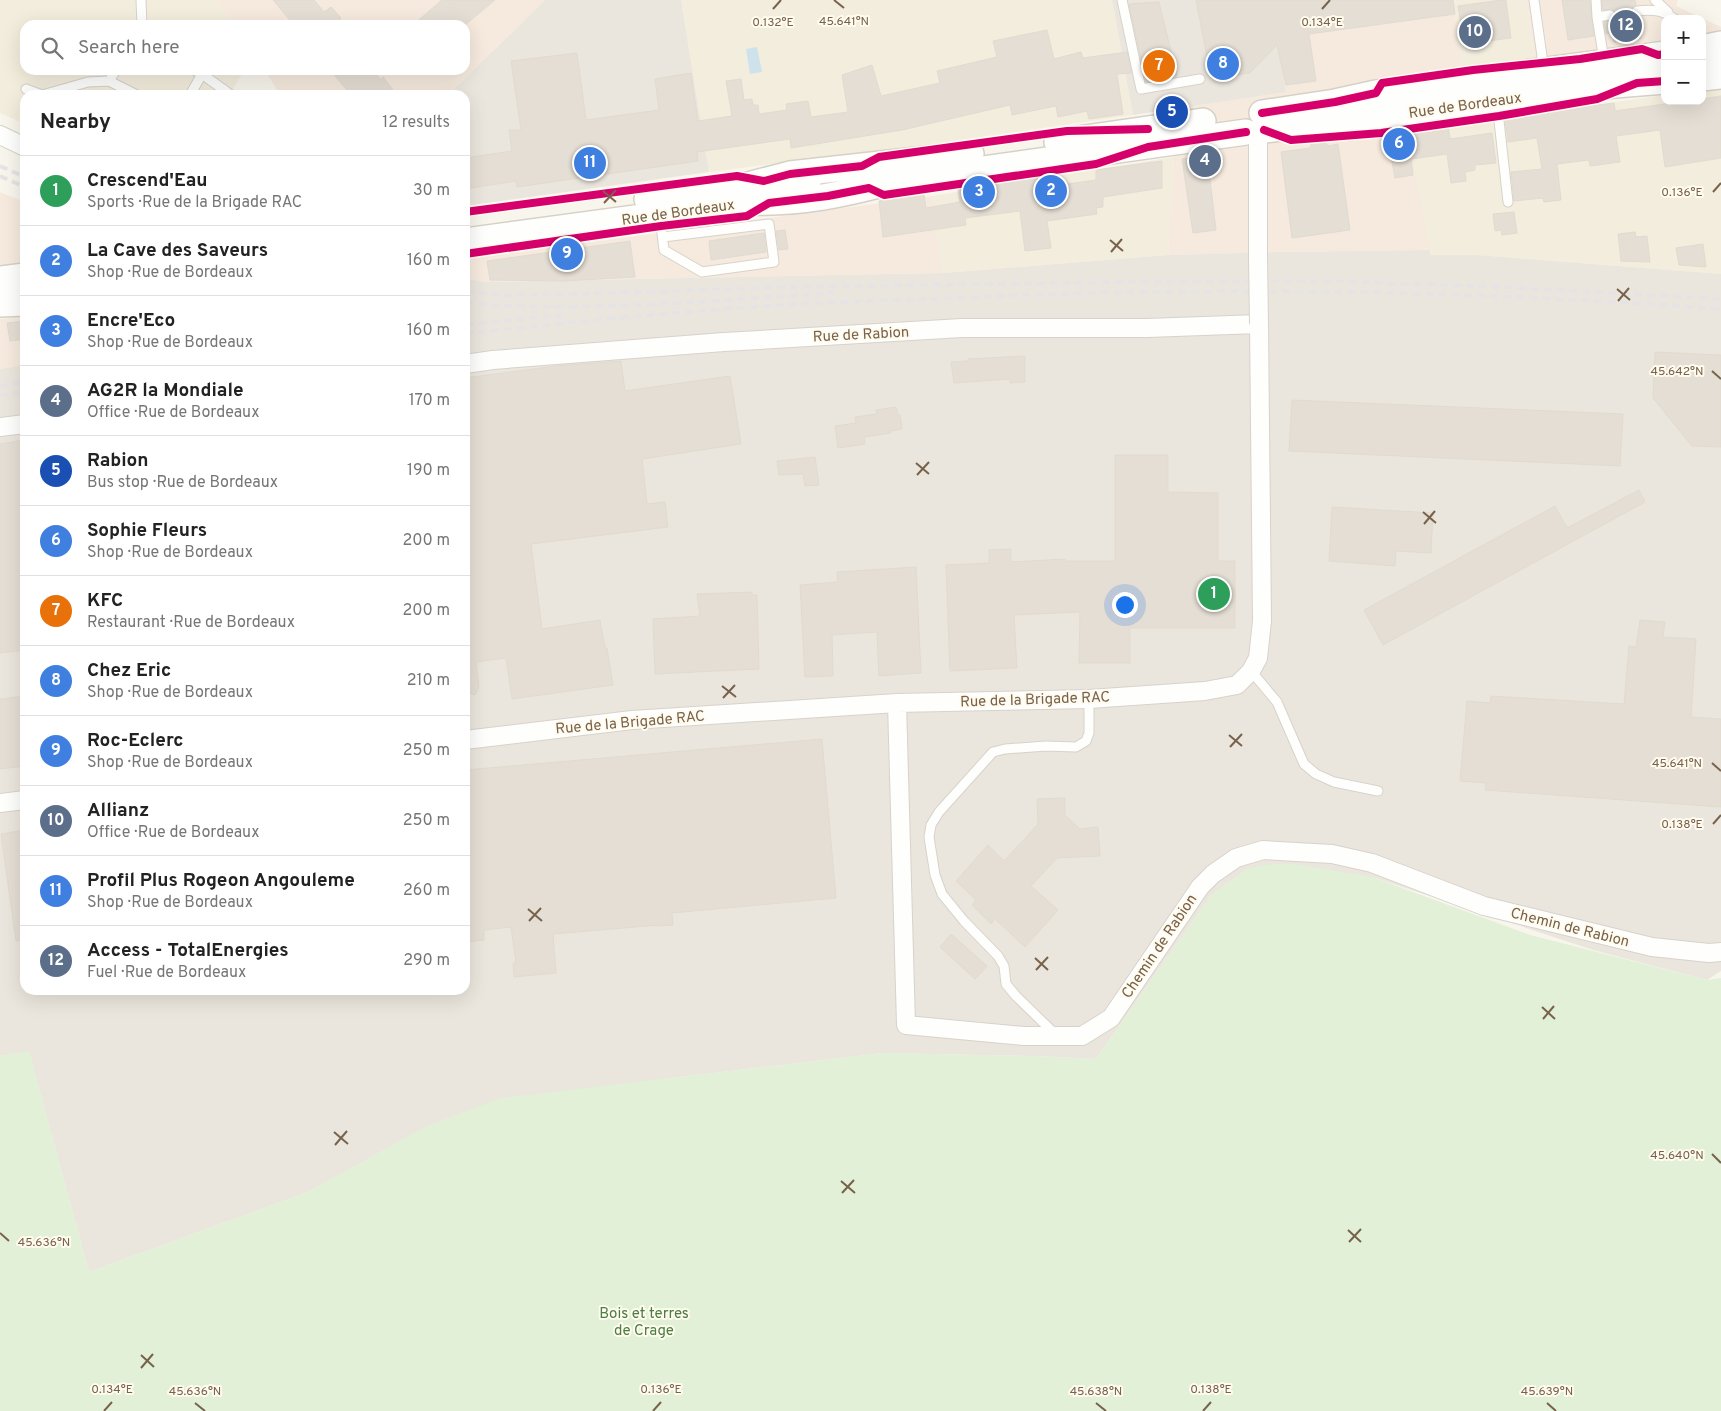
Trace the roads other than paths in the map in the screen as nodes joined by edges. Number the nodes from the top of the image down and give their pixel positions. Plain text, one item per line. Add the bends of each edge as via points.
1 (1122, 0) edge
2 (1534, 0) edge
3 (1596, 0) edge
4 (1655, 0) edge
5 (142, 1) edge
6 (1637, 11) dead end
7 (1610, 15) dead end
8 (1667, 15) edge
9 (1671, 15) edge
10 (1596, 17) junction
11 (142, 20) edge
12 (1721, 44) edge
13 (1706, 47) edge
14 (1661, 55) edge
15 (1721, 60) edge
16 (1706, 63) edge
17 (1608, 67) junction
18 (1661, 68) edge
19 (1538, 70) junction
20 (113, 75) edge
21 (197, 75) edge
22 (202, 75) edge
23 (1721, 76) edge
24 (1706, 78) edge
25 (1200, 79) dead end
26 (109, 81) junction
27 (1661, 81) edge
28 (60, 90) edge
29 (127, 90) edge
30 (192, 90) edge
31 (224, 90) edge
32 (1497, 100) junction
33 (1340, 112) junction
34 (1255, 125) junction
35 (0, 135) edge
36 (20, 145) edge
37 (872, 176) junction
38 (827, 182) dead end
39 (767, 202) junction
40 (1508, 202) dead end
41 (470, 224) edge
42 (661, 226) junction
43 (470, 232) edge
44 (470, 241) edge
45 (20, 277) edge
46 (0, 279) edge
47 (20, 291) edge
48 (0, 293) edge
49 (20, 303) edge
50 (0, 304) edge
51 (1259, 324) junction
52 (470, 363) edge
53 (20, 425) edge
54 (0, 427) edge
55 (1251, 671) junction
56 (1089, 698) junction
57 (897, 703) junction
58 (470, 739) edge
59 (1378, 791) dead end
60 (20, 801) edge
61 (0, 803) edge
62 (1721, 952) edge
63 (1057, 1036) junction

1 - 25 lane via 1141,89
2 - 19 lane via 1542,56
3 - 10 lane
4 - 9 lane
5 - 11 lane
6 - 8 lane via 1658,10
7 - 10 lane
10 - 17 lane
12 - 13 main road
14 - 17 main road, Rue de Bordeaux
15 - 16 lane
17 - 18 lane
17 - 19 main road, Rue de Bordeaux
19 - 33 main road, Rue de Bordeaux via 1376,93
20 - 26 lane
21 - 30 lane
22 - 31 lane
23 - 24 main road
26 - 28 lane via 88,82
26 - 29 lane
27 - 32 main road, Rue de Bordeaux
32 - 33 main road, Rue de Bordeaux
32 - 40 lane
33 - 33 lane via 1380,104
33 - 34 main road, Rue de Bordeaux
34 - 37 main road, Rue de Bordeaux via 955,156
34 - 37 main road, Rue de Bordeaux via 1104,153 890,182
34 - 51 street, bridge
35 - 36 street
37 - 39 main road, Rue de Bordeaux via 828,196
37 - 41 main road, Rue de Bordeaux via 790,174 744,186
38 - 39 lane
39 - 42 main road, Rue de Bordeaux via 753,202
39 - 42 lane via 774,262 702,272 664,250
39 - 43 lane
42 - 44 main road, Rue de Bordeaux
45 - 46 main road
47 - 48 lane
49 - 50 main road
51 - 52 street, Rue de Rabion via 962,328 724,342
51 - 55 street via 1262,621 1258,658
53 - 54 street
55 - 56 street, Rue de la Brigade RAC via 1237,685 1205,691
55 - 59 lane via 1277,702 1304,764 1334,782
56 - 57 street, Rue de la Brigade RAC
56 - 63 lane via 1086,741 1076,747 1046,746 993,752 939,812 931,825 929,837 935,875 942,894 998,956 1004,966 1006,984
57 - 58 street, Rue de la Brigade RAC via 632,720
57 - 63 street, Chemin de Rabion via 906,1025
60 - 61 street
62 - 63 street, Chemin de Rabion via 1652,947 1484,906 1372,863 1332,854 1263,850 1236,858 1200,887 1111,1018 1082,1036

